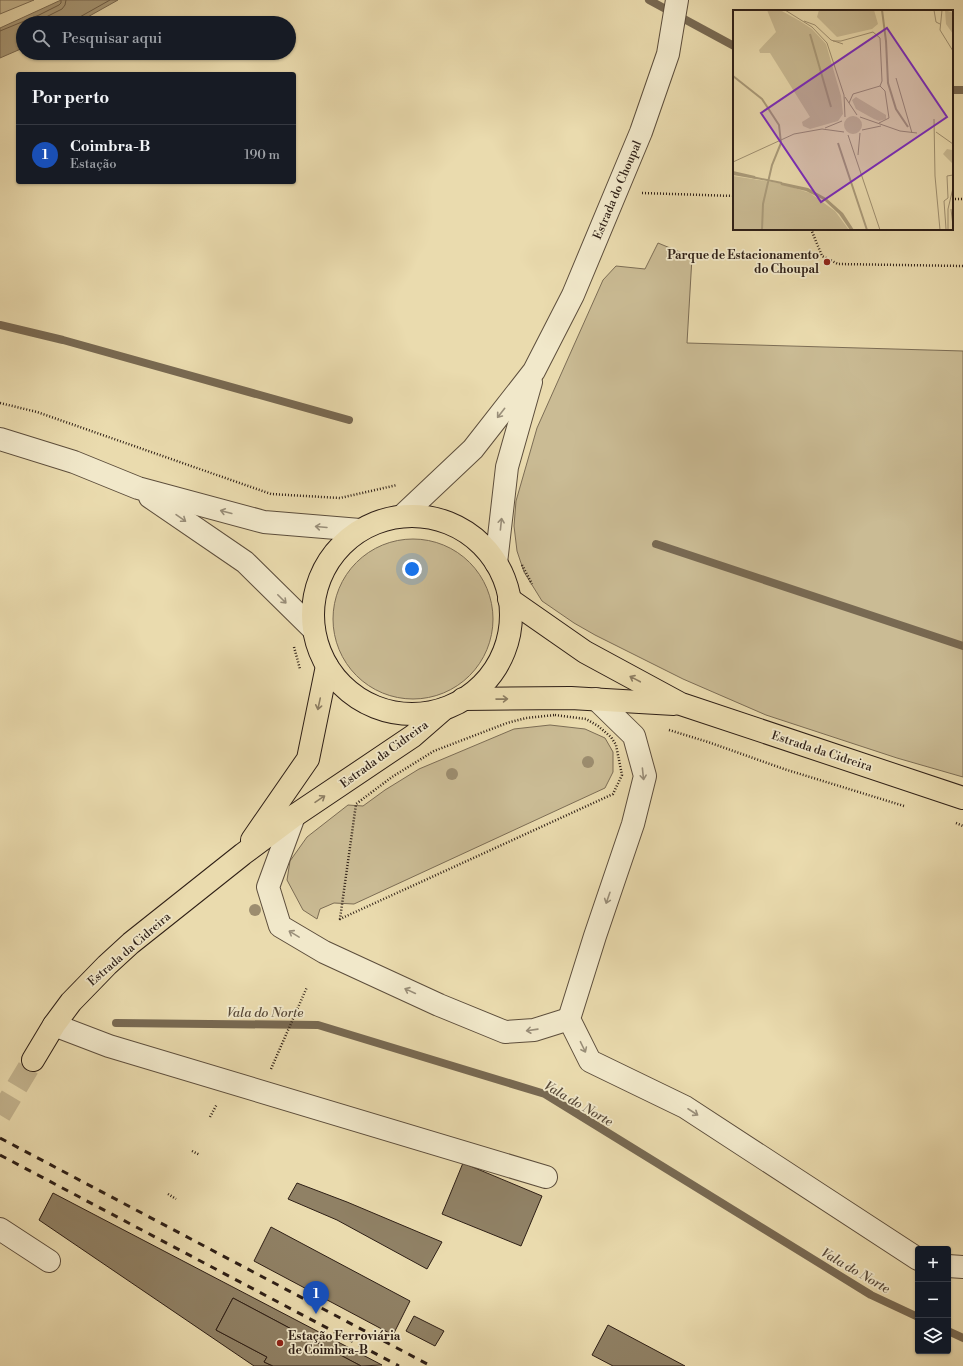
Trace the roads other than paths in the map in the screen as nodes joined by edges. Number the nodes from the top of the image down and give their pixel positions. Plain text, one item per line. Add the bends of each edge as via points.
1 (677, 0) edge
2 (534, 371) junction
3 (0, 439) edge
4 (138, 488) junction
5 (402, 516) junction
6 (360, 530) junction
7 (496, 563) junction
8 (510, 599) junction
9 (314, 630) junction
10 (327, 666) junction
11 (596, 699) junction
12 (454, 704) junction
13 (681, 704) junction
14 (963, 798) edge
15 (294, 816) junction
16 (243, 854) junction
17 (570, 1019) junction
18 (54, 1025) junction
19 (33, 1060) tunnel mouth
20 (546, 1177) dead end
21 (0, 1229) edge
22 (915, 1257) edge
23 (50, 1261) dead end
24 (951, 1266) edge
25 (963, 1267) edge

1 - 2 street, Estrada do Choupal via 668,54 641,132 573,295
2 -> 5 street, Estrada do Choupal via 473,449
7 -> 2 street, Estrada do Choupal via 507,467
3 - 4 street via 74,462
6 -> 4 street via 264,522
4 -> 9 street via 245,562
5 - 6 main road, Estrada da Cidreira via 380,521
5 - 7 main road, Estrada da Cidreira via 439,519 456,526 472,535
6 - 9 main road, Estrada da Cidreira via 342,545 328,563 318,584 313,607
7 - 8 main road, Estrada da Cidreira via 505,580
8 - 12 main road, Estrada da Cidreira via 511,622 506,645 496,666 481,685
13 -> 8 main road, Estrada da Cidreira via 585,652
9 - 10 main road, Estrada da Cidreira
10 - 12 main road, Estrada da Cidreira via 347,689 379,708 401,713 424,713
10 -> 16 main road, Estrada da Cidreira via 308,759
12 -> 11 main road, Estrada da Cidreira
11 - 13 main road, Estrada da Cidreira
11 -> 17 street via 634,736 645,776 633,824
15 -> 12 main road, Estrada da Cidreira via 413,736
13 - 14 main road, Estrada da Cidreira
15 - 16 main road, Estrada da Cidreira
17 -> 15 street via 534,1030 505,1032 324,952 280,926 268,887
16 - 18 main road, Estrada da Cidreira via 115,957 82,990
17 -> 22 street via 590,1061 685,1107
18 - 19 main road, Estrada da Cidreira
18 - 20 street via 109,1046
21 - 23 street
24 - 25 street

